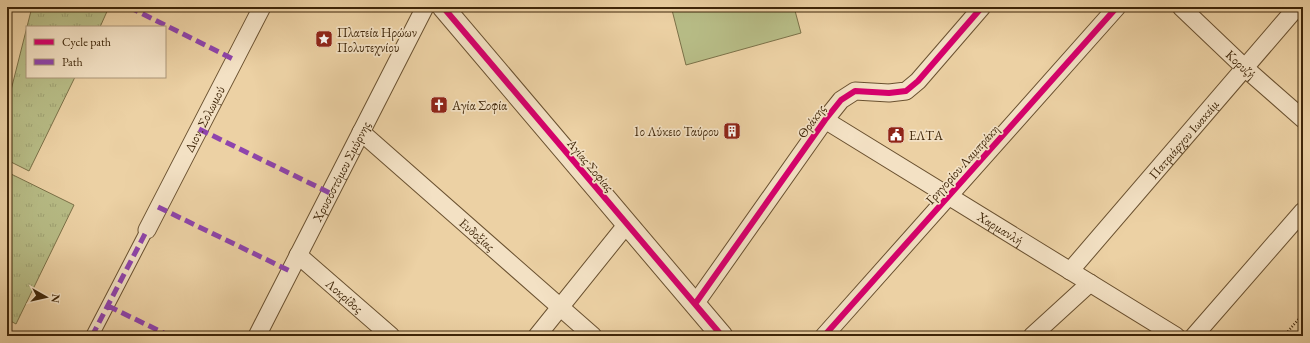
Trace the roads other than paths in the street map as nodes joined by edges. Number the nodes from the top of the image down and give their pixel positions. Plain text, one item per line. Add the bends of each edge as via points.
1 (262, 7) edge
2 (425, 7) edge
3 (443, 7) edge
4 (982, 7) edge
5 (1117, 7) edge
6 (1181, 7) edge
7 (1297, 7) edge
8 (1245, 68) junction
9 (1303, 119) edge
10 (825, 120) junction
11 (361, 132) junction
12 (949, 196) junction
13 (1303, 211) edge
14 (627, 224) junction
15 (147, 230) joint
16 (298, 255) junction
17 (1070, 271) junction
18 (1090, 283) junction
19 (695, 304) junction
20 (560, 307) junction
21 (92, 336) edge
22 (257, 336) edge
23 (391, 336) edge
24 (537, 336) edge
25 (593, 336) edge
26 (722, 336) edge
27 (824, 336) edge
28 (1032, 336) edge
29 (1176, 336) edge
30 (1194, 336) edge

1 - 15 street, Διον. Σολωμού
2 - 11 street, Χρυσοστόμου Σμύρνης
3 - 14 street, Αγίας Σοφίας
4 - 10 street, Θράκης via 918,81 906,91 855,91 841,100
5 - 12 street, Γρηγορίου Λαμπράκη
6 - 8 street, Κορυζή
7 - 8 street, Πατριάρχου Ιωακείμ
8 - 9 street, Κορυζή
8 - 17 street, Πατριάρχου Ιωακείμ
10 - 12 street, Χαρμανλή
10 - 19 street, Θράκης
11 - 16 street, Χρυσοστόμου Σμύρνης
11 - 20 street, Ευδοξίας
12 - 17 street, Χαρμανλή
12 - 27 street, Γρηγορίου Λαμπράκη
13 - 30 street
14 - 19 street, Αγίας Σοφίας
14 - 20 street
15 - 21 street
16 - 22 street, Χρυσοστόμου Σμύρνης
16 - 23 street, Λοκρίδος
17 - 18 street, Χαρμανλή
18 - 28 street
18 - 29 street, Χαρμανλή
19 - 26 street, Αγίας Σοφίας
20 - 24 street
20 - 25 street, Ευδοξίας

